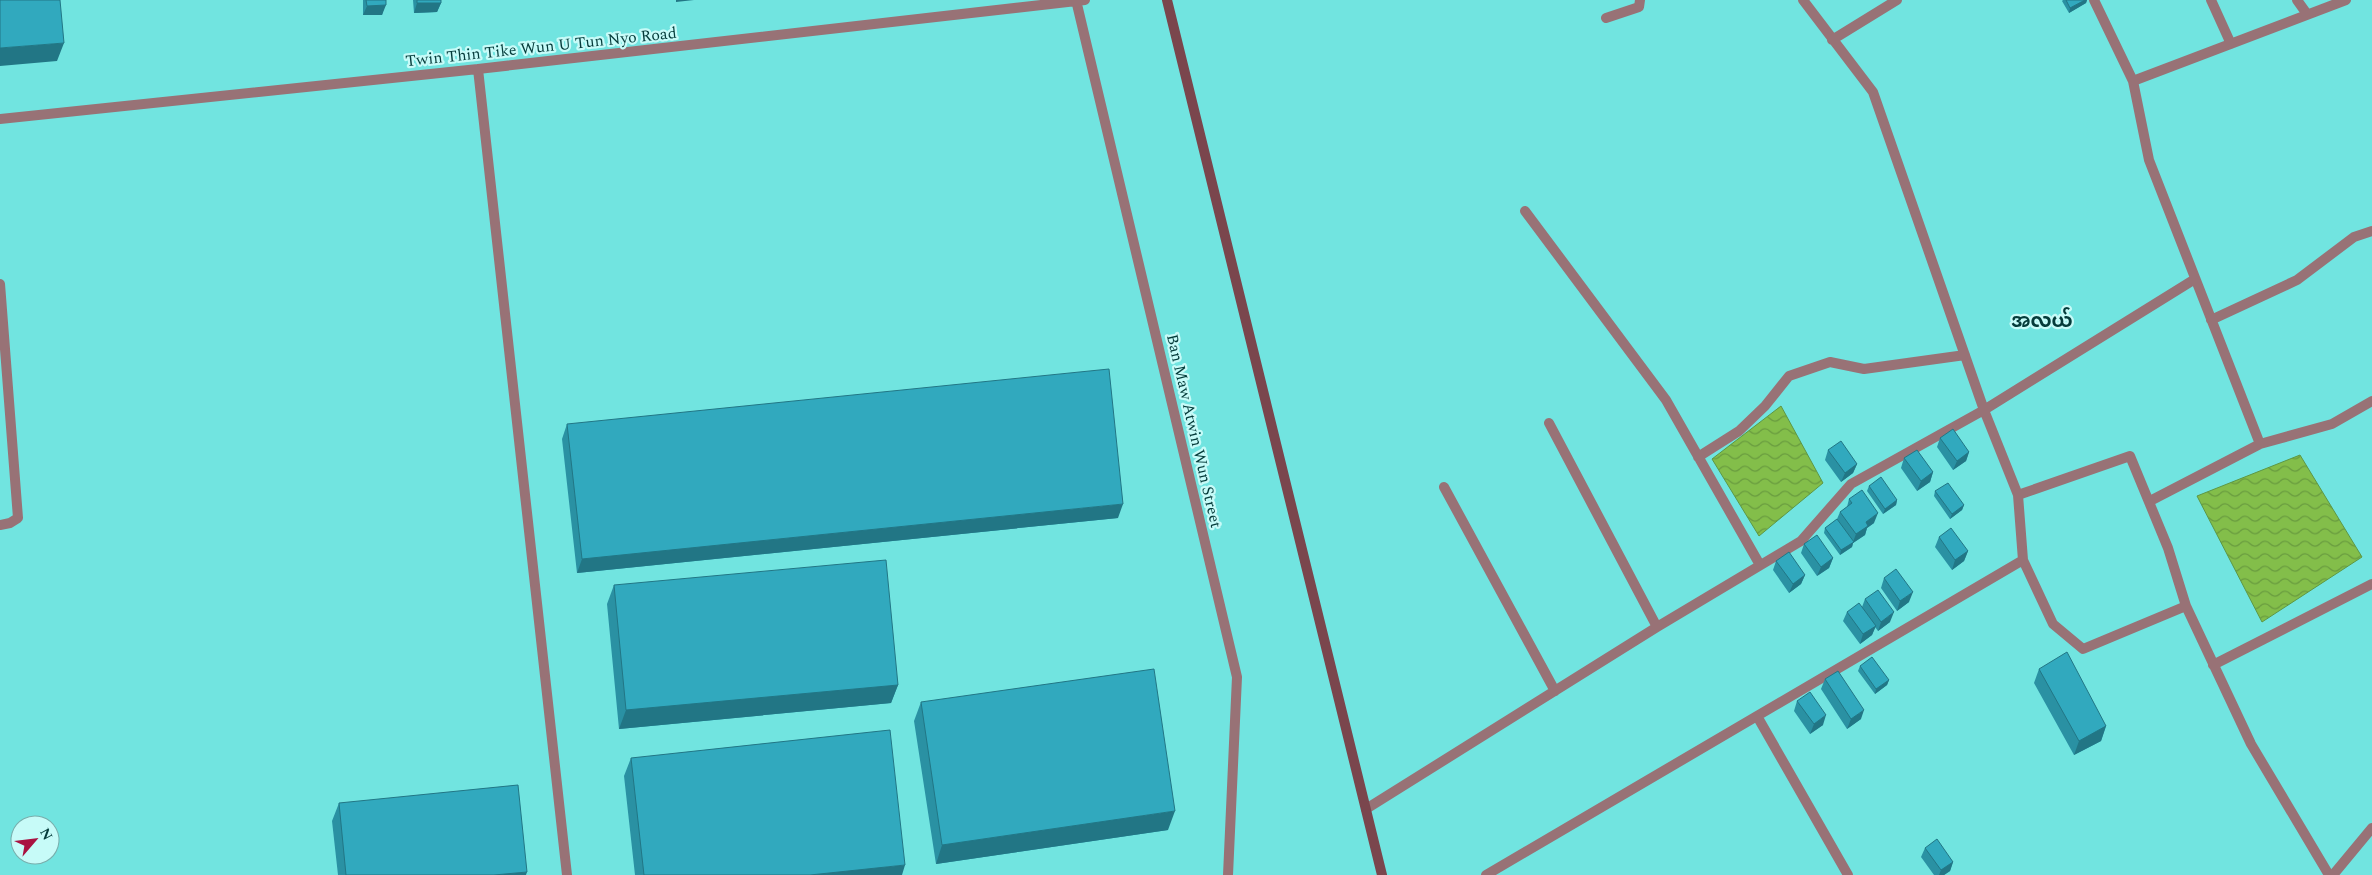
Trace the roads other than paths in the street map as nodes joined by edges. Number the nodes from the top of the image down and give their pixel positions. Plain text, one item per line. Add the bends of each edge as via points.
1 (1167, 0) edge
2 (1640, 0) edge
3 (1803, 0) edge
4 (1897, 0) edge
5 (2094, 0) edge
6 (2211, 0) edge
7 (2296, 0) edge
8 (2346, 0) edge
9 (1079, 1) edge
10 (2307, 14) junction
11 (1606, 18) dead end
12 (1832, 40) junction
13 (2231, 44) junction
14 (478, 69) junction
15 (2133, 81) junction
16 (0, 119) edge
17 (1525, 211) dead end
18 (2372, 231) edge
19 (2195, 278) junction
20 (0, 284) edge
21 (2211, 320) junction
22 (1965, 355) junction
23 (2372, 401) edge
24 (1984, 410) junction
25 (1550, 423) dead end
26 (2260, 444) junction
27 (1698, 457) junction
28 (1444, 487) dead end
29 (2018, 494) junction
30 (2150, 501) junction
31 (0, 525) edge
32 (2023, 560) junction
33 (1760, 566) junction
34 (2372, 584) edge
35 (2186, 606) junction
36 (1657, 627) junction
37 (2213, 665) junction
38 (1555, 691) junction
39 (1757, 716) junction
40 (1366, 809) junction
41 (2372, 828) edge
42 (567, 875) edge
43 (1228, 875) edge
44 (1382, 875) edge
45 (1486, 875) edge
46 (1848, 875) edge
47 (2329, 875) edge
48 (2333, 875) edge

1 - 40 main road
2 - 11 street via 1639,7
3 - 12 street
4 - 12 street
5 - 15 street
6 - 13 street
7 - 10 street
8 - 10 street
9 - 14 street, Twin Thin Tike Wun U Tun Nyo Road
9 - 43 street, Ban Maw Atwin Wun Street via 1237,678
10 - 13 street
12 - 22 street via 1873,92
13 - 15 street
14 - 16 street, Twin Thin Tike Wun U Tun Nyo Road
14 - 42 street
15 - 19 street via 2149,160
17 - 27 street via 1666,400
18 - 21 street via 2354,237 2298,280
19 - 21 street
19 - 24 street
20 - 31 street via 18,518
21 - 26 street
22 - 24 street
22 - 27 street via 1864,369 1830,362 1789,376 1739,432
23 - 26 street via 2332,424
24 - 29 street
24 - 33 street via 1851,484 1801,541
25 - 36 street
26 - 30 street
27 - 33 street
28 - 38 street
29 - 30 street via 2130,456
29 - 32 street
30 - 35 street
32 - 35 street via 2053,624 2083,649
32 - 39 street
33 - 36 street
34 - 37 street
35 - 37 street
36 - 38 street
37 - 47 street via 2251,744
38 - 40 street
39 - 45 street
39 - 46 street
40 - 44 main road
41 - 48 street

